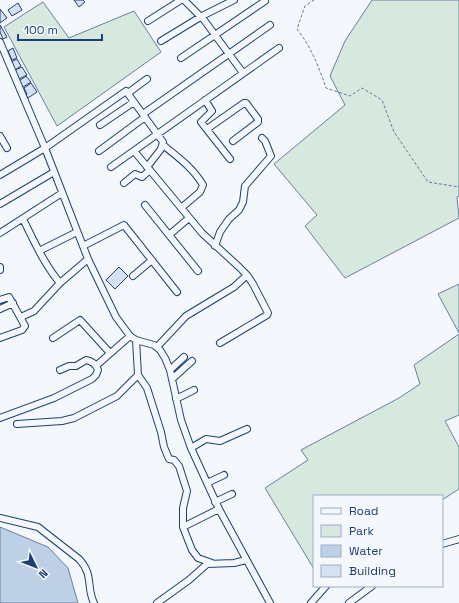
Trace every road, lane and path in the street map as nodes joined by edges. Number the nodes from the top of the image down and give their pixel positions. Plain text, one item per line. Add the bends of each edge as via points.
1 (181, 0) edge
2 (184, 0) edge
3 (234, 0) edge
4 (314, 0) edge
5 (265, 1) edge
6 (202, 16) junction
7 (148, 21) dead end
8 (270, 26) dead end
9 (215, 34) junction
10 (161, 41) dead end
11 (0, 42) edge
12 (279, 48) dead end
13 (229, 53) junction
14 (181, 58) dead end
15 (243, 74) junction
16 (147, 79) dead end
17 (128, 93) junction
18 (206, 100) junction
19 (134, 102) junction
20 (144, 116) junction
21 (100, 125) dead end
22 (207, 129) junction
23 (158, 134) junction
24 (0, 136) edge
25 (262, 138) dead end
26 (233, 141) dead end
27 (163, 145) junction
28 (7, 148) dead end
29 (45, 148) junction
30 (99, 151) dead end
31 (134, 151) junction
32 (230, 159) dead end
33 (111, 167) dead end
34 (148, 168) junction
35 (54, 172) junction
36 (0, 175) edge
37 (124, 183) dead end
38 (459, 187) edge
39 (62, 193) junction
40 (0, 204) edge
41 (145, 205) dead end
42 (181, 208) junction
43 (189, 218) junction
44 (23, 219) junction
45 (77, 232) junction
46 (0, 233) edge
47 (169, 235) junction
48 (83, 246) junction
49 (215, 246) junction
50 (39, 251) junction
51 (88, 259) junction
52 (152, 260) junction
53 (198, 271) dead end
54 (247, 275) junction
55 (134, 276) dead end
56 (60, 283) junction
57 (177, 292) dead end
58 (0, 300) edge
59 (13, 303) junction
60 (0, 309) edge
61 (21, 318) junction
62 (130, 336) junction
63 (0, 338) edge
64 (53, 338) dead end
65 (136, 340) junction
66 (220, 344) dead end
67 (157, 347) junction
68 (110, 354) junction
69 (184, 357) dead end
70 (192, 361) dead end
71 (97, 366) junction
72 (60, 370) dead end
73 (170, 370) junction
74 (138, 375) junction
75 (172, 379) junction
76 (194, 390) dead end
77 (176, 400) junction
78 (0, 418) edge
79 (17, 424) dead end
80 (246, 429) dead end
81 (191, 448) junction
82 (224, 475) dead end
83 (207, 483) junction
84 (232, 494) dead end
85 (216, 502) junction
86 (219, 509) junction
87 (0, 518) edge
88 (183, 526) junction
89 (459, 539) edge
90 (443, 544) edge
91 (246, 560) junction
92 (212, 563) junction
93 (325, 587) edge
94 (371, 587) edge
95 (94, 603) edge
96 (157, 603) edge
97 (270, 603) edge
98 (311, 603) edge
99 (349, 603) edge

1 - 7 street
2 - 6 street
3 - 6 street
4 - 38 path via 306,6 297,28 318,64 326,88 350,96 362,88 382,100 394,132 428,182
5 - 9 street
6 - 9 street
6 - 10 street
8 - 13 street
9 - 13 street
9 - 14 street
11 - 29 street
12 - 15 street
13 - 15 street
13 - 20 street
15 - 18 street
16 - 17 street
17 - 19 street
17 - 29 street via 126,91
18 - 22 street via 212,109 201,121
18 - 23 street
19 - 20 street
19 - 21 street
20 - 23 street
20 - 30 street
22 - 26 street via 246,103 258,122
22 - 32 street
23 - 27 street
23 - 31 street
24 - 28 street
25 - 49 street via 271,156 245,186 239,210 220,232
27 - 34 street
27 - 42 street via 185,162 203,185 200,192
29 - 35 street
29 - 36 street
31 - 33 street
31 - 34 street
34 - 37 street via 142,177 136,174
34 - 42 street
35 - 39 street
35 - 40 street
39 - 44 street
39 - 45 street
41 - 47 street
42 - 43 street
43 - 47 street
43 - 49 street
44 - 46 street
44 - 50 street
45 - 48 street
45 - 50 street
47 - 53 street
48 - 51 street
48 - 52 street via 124,225
49 - 54 street
50 - 56 street
51 - 56 street
51 - 62 street via 116,317
52 - 55 street
52 - 57 street
54 - 66 street via 268,314
54 - 67 street via 234,287 186,316
56 - 61 street via 34,310
58 - 59 street via 8,297
59 - 60 street
59 - 61 street
61 - 63 street via 24,328
62 - 65 street
62 - 68 street
64 - 68 street via 80,320
65 - 67 street
65 - 74 street
67 - 73 street
68 - 71 street
69 - 73 street
70 - 75 street
71 - 72 street via 86,360 76,366
71 - 78 street via 96,376 85,383 54,398
73 - 75 street
74 - 79 street via 117,396 74,418
74 - 88 street via 147,388 169,459 174,460 179,466 186,491
75 - 77 street
76 - 77 street
77 - 81 street
80 - 81 street via 220,441 206,439
81 - 83 street
82 - 83 street
83 - 85 street
84 - 85 street
85 - 86 street
86 - 88 street
86 - 91 street
87 - 95 street via 38,527 79,559 89,577
88 - 92 street via 192,550 198,558
89 - 90 street
91 - 92 street
91 - 97 street
92 - 96 street via 207,564
93 - 98 street
94 - 99 street

